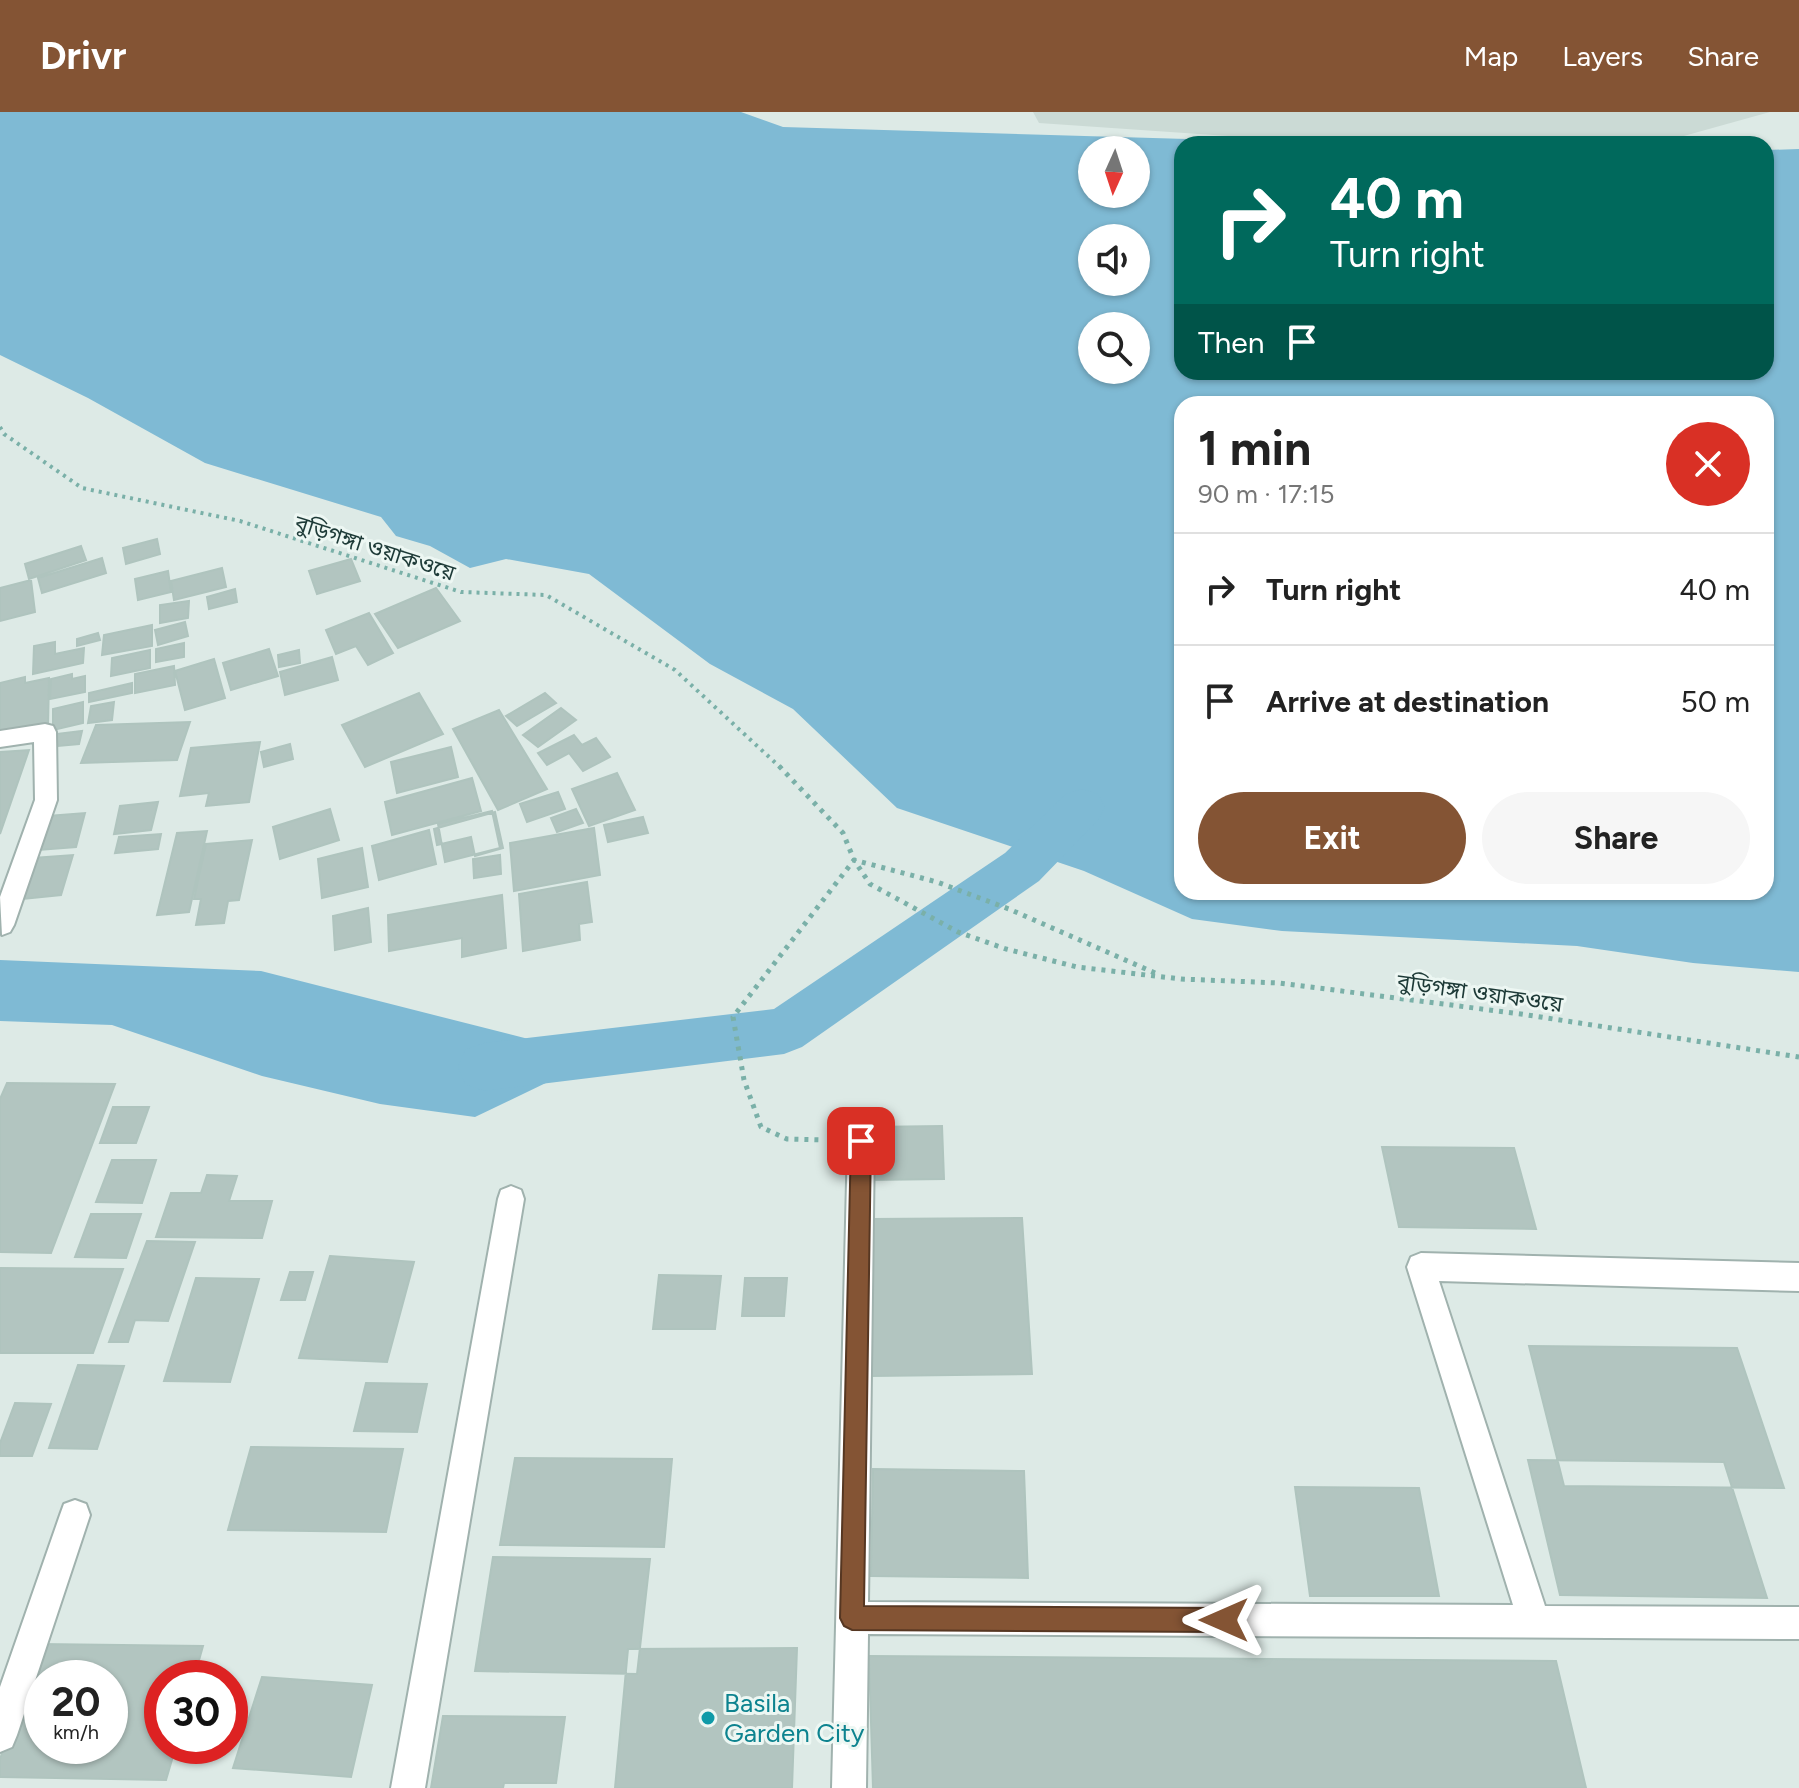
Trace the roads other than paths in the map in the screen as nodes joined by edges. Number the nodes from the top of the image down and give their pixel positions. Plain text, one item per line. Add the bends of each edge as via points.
1 (0, 739) edge
2 (2, 925) dead end
3 (861, 1141) road end
4 (511, 1199) dead end
5 (1799, 1277) edge
6 (75, 1515) dead end
7 (852, 1618) junction
8 (1534, 1621) junction
9 (1799, 1623) edge
10 (0, 1735) edge
11 (408, 1788) edge
12 (849, 1788) edge

1 - 2 street via 45,732 46,800
3 - 7 street
4 - 11 street
5 - 8 street via 1421,1267
6 - 10 street
7 - 8 street
7 - 12 street
8 - 9 street

